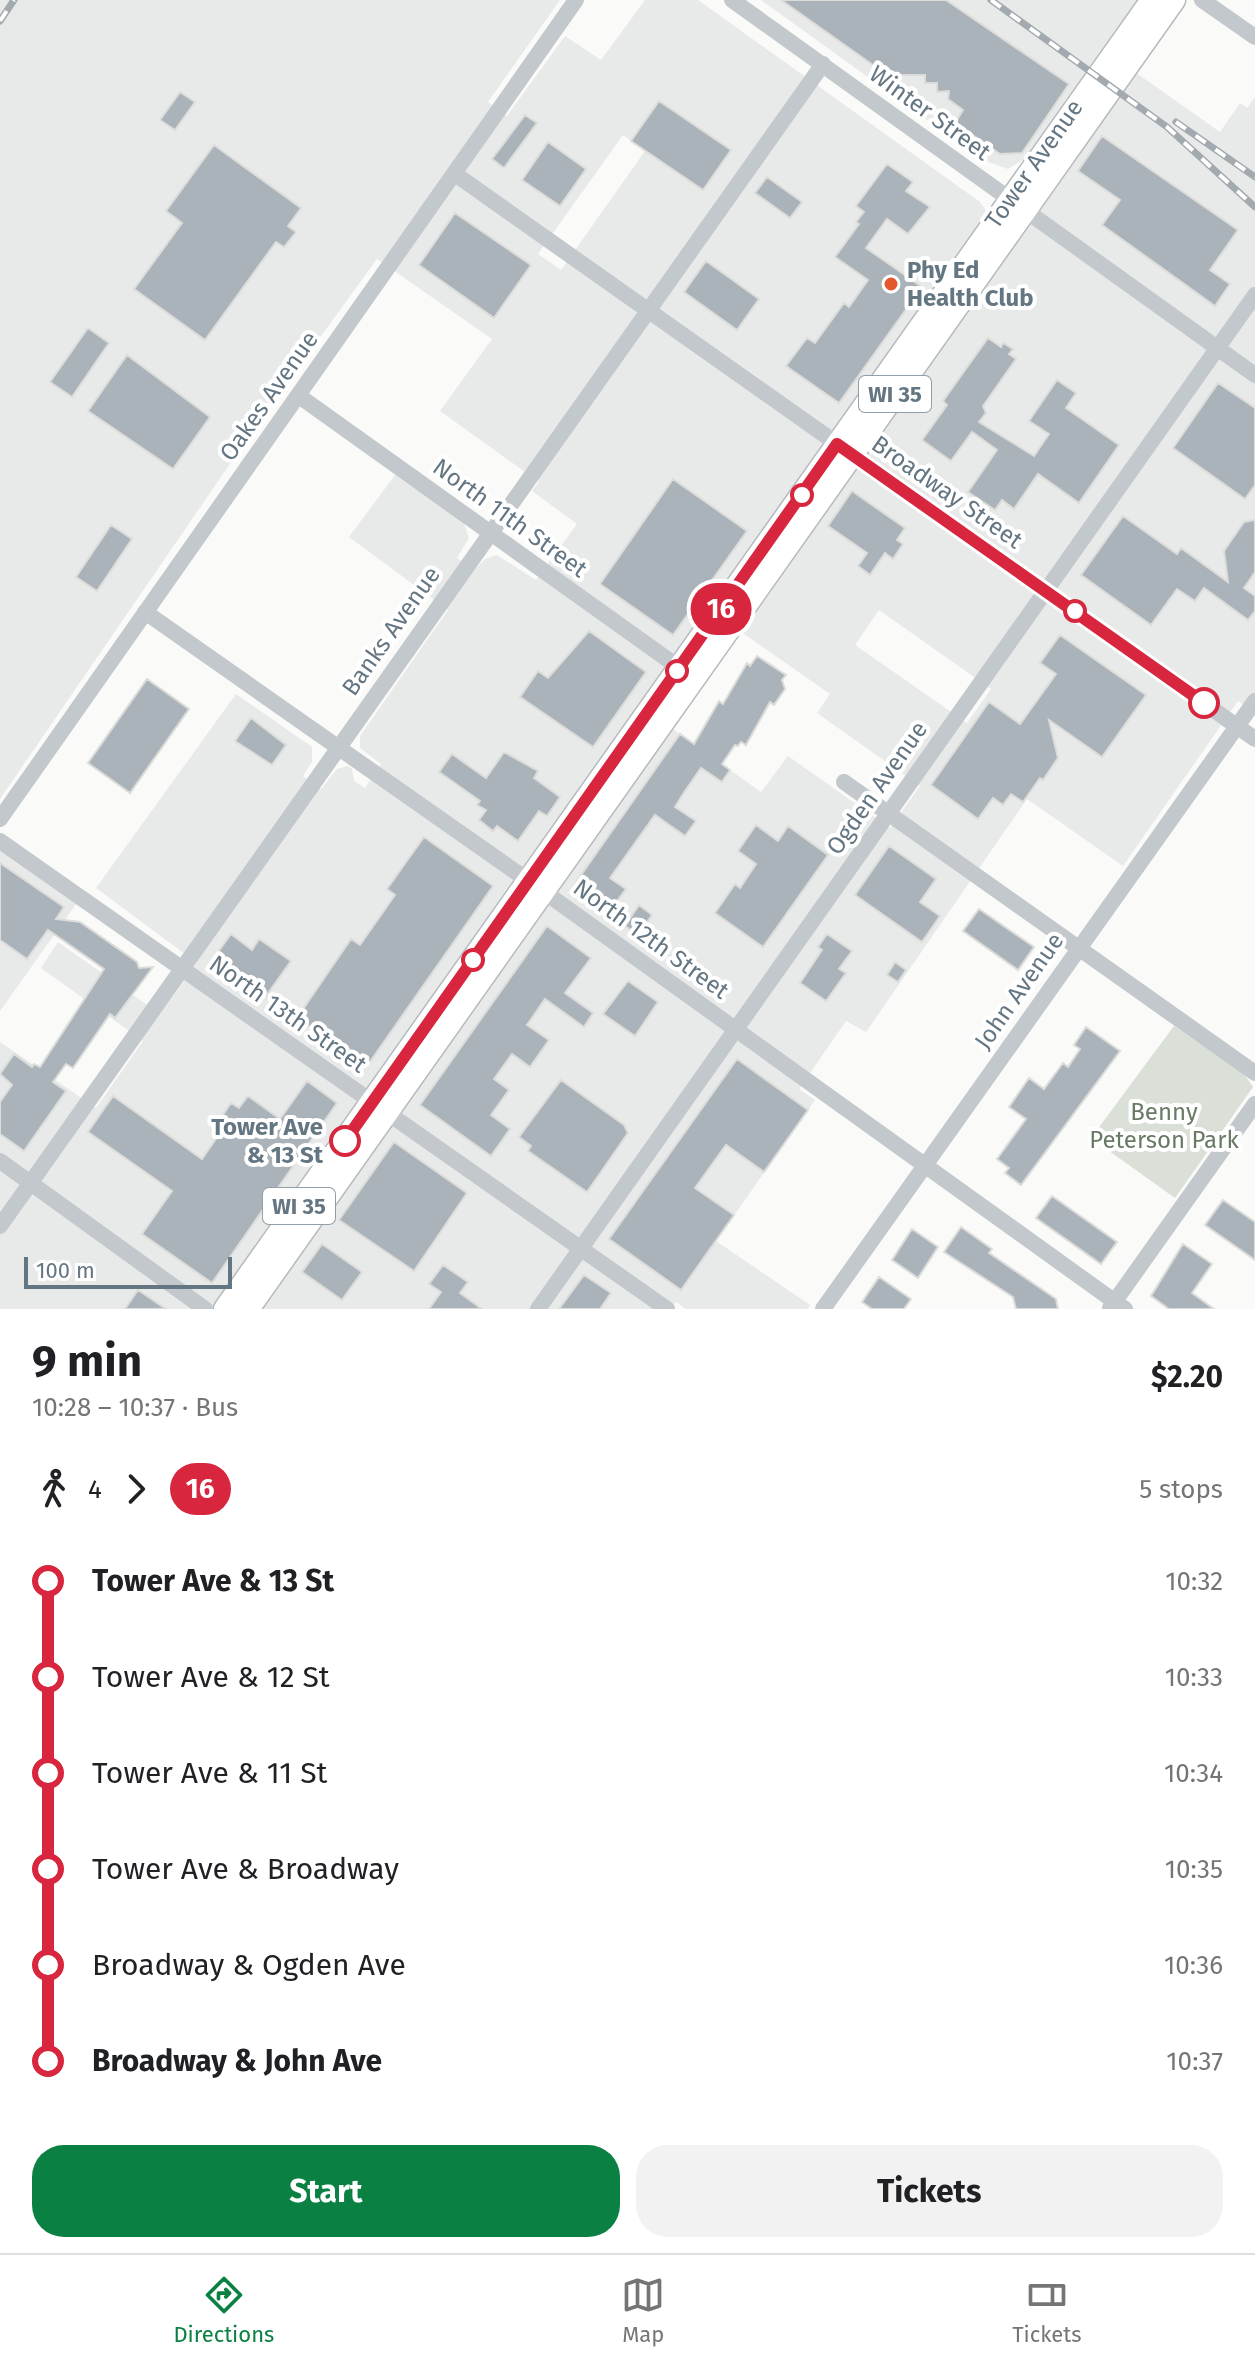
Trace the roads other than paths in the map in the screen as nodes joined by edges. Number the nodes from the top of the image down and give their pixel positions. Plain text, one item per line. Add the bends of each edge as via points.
1 (576, 0) edge
2 (732, 0) edge
3 (1152, 0) edge
4 (1174, 0) edge
5 (1202, 0) edge
6 (1255, 37) edge
7 (823, 64) junction
8 (455, 174) junction
9 (1016, 206) junction
10 (1255, 295) edge
11 (648, 310) junction
12 (1218, 348) junction
13 (1255, 375) edge
14 (299, 396) junction
15 (845, 449) junction
16 (490, 534) junction
17 (1046, 591) junction
18 (145, 612) junction
19 (686, 673) junction
20 (1255, 701) edge
21 (1237, 726) junction
22 (1255, 739) edge
23 (338, 748) junction
24 (844, 782) dead end
25 (888, 814) junction
26 (0, 819) edge
27 (0, 841) edge
28 (536, 886) junction
29 (1079, 948) junction
30 (181, 969) junction
31 (735, 1030) junction
32 (1255, 1073) edge
33 (1255, 1104) edge
34 (379, 1108) junction
35 (0, 1161) edge
36 (924, 1165) junction
37 (30, 1183) junction
38 (0, 1226) edge
39 (580, 1250) junction
40 (1116, 1307) edge
41 (205, 1309) edge
42 (225, 1309) edge
43 (248, 1309) edge
44 (538, 1309) edge
45 (667, 1309) edge
46 (823, 1309) edge

1 - 8 street, Oakes Avenue
2 - 7 street, Winter Street
3 - 9 main road, Tower Avenue / WI 35
4 - 9 main road, Tower Avenue / WI 35
5 - 6 street
7 - 9 street, Winter Street
7 - 11 street, Banks Avenue
8 - 11 street, Broadway Street
8 - 14 street, Oakes Avenue
9 - 12 street, Winter Street
9 - 15 main road, Tower Avenue / WI 35
10 - 12 street, Ogden Avenue
11 - 15 street, Broadway Street
11 - 16 street, Banks Avenue
12 - 13 street, Winter Street
12 - 17 street, Ogden Avenue
14 - 16 street, North 11th Street
14 - 18 street, Oakes Avenue
15 - 17 street, Broadway Street
15 - 19 main road, Tower Avenue / WI 35
16 - 19 street, North 11th Street
16 - 23 street, Banks Avenue
17 - 21 street, Broadway Street
17 - 25 street, Ogden Avenue
18 - 23 street, North 12th Street
18 - 26 street, Oakes Avenue
19 - 28 main road, Tower Avenue / WI 35
20 - 21 street, John Avenue
21 - 22 street, Broadway Street
21 - 29 street, John Avenue
23 - 28 street, North 12th Street
23 - 30 street, Banks Avenue
24 - 25 street
25 - 29 street
25 - 31 street, Ogden Avenue
27 - 30 street, North 13th Street
28 - 31 street, North 12th Street
28 - 34 main road, Tower Avenue / WI 35
29 - 32 street
29 - 36 street, John Avenue
30 - 34 street, North 13th Street
30 - 37 street, Banks Avenue
31 - 36 street, North 12th Street
31 - 39 street, Ogden Avenue
33 - 40 street
34 - 39 street, North 13th Street
34 - 42 main road, Tower Avenue / WI 35
34 - 43 main road, Tower Avenue / WI 35
35 - 37 street
36 - 40 street, North 12th Street
36 - 46 street, John Avenue
37 - 38 street, Banks Avenue
37 - 41 street
39 - 44 street, Ogden Avenue
39 - 45 street, North 13th Street

